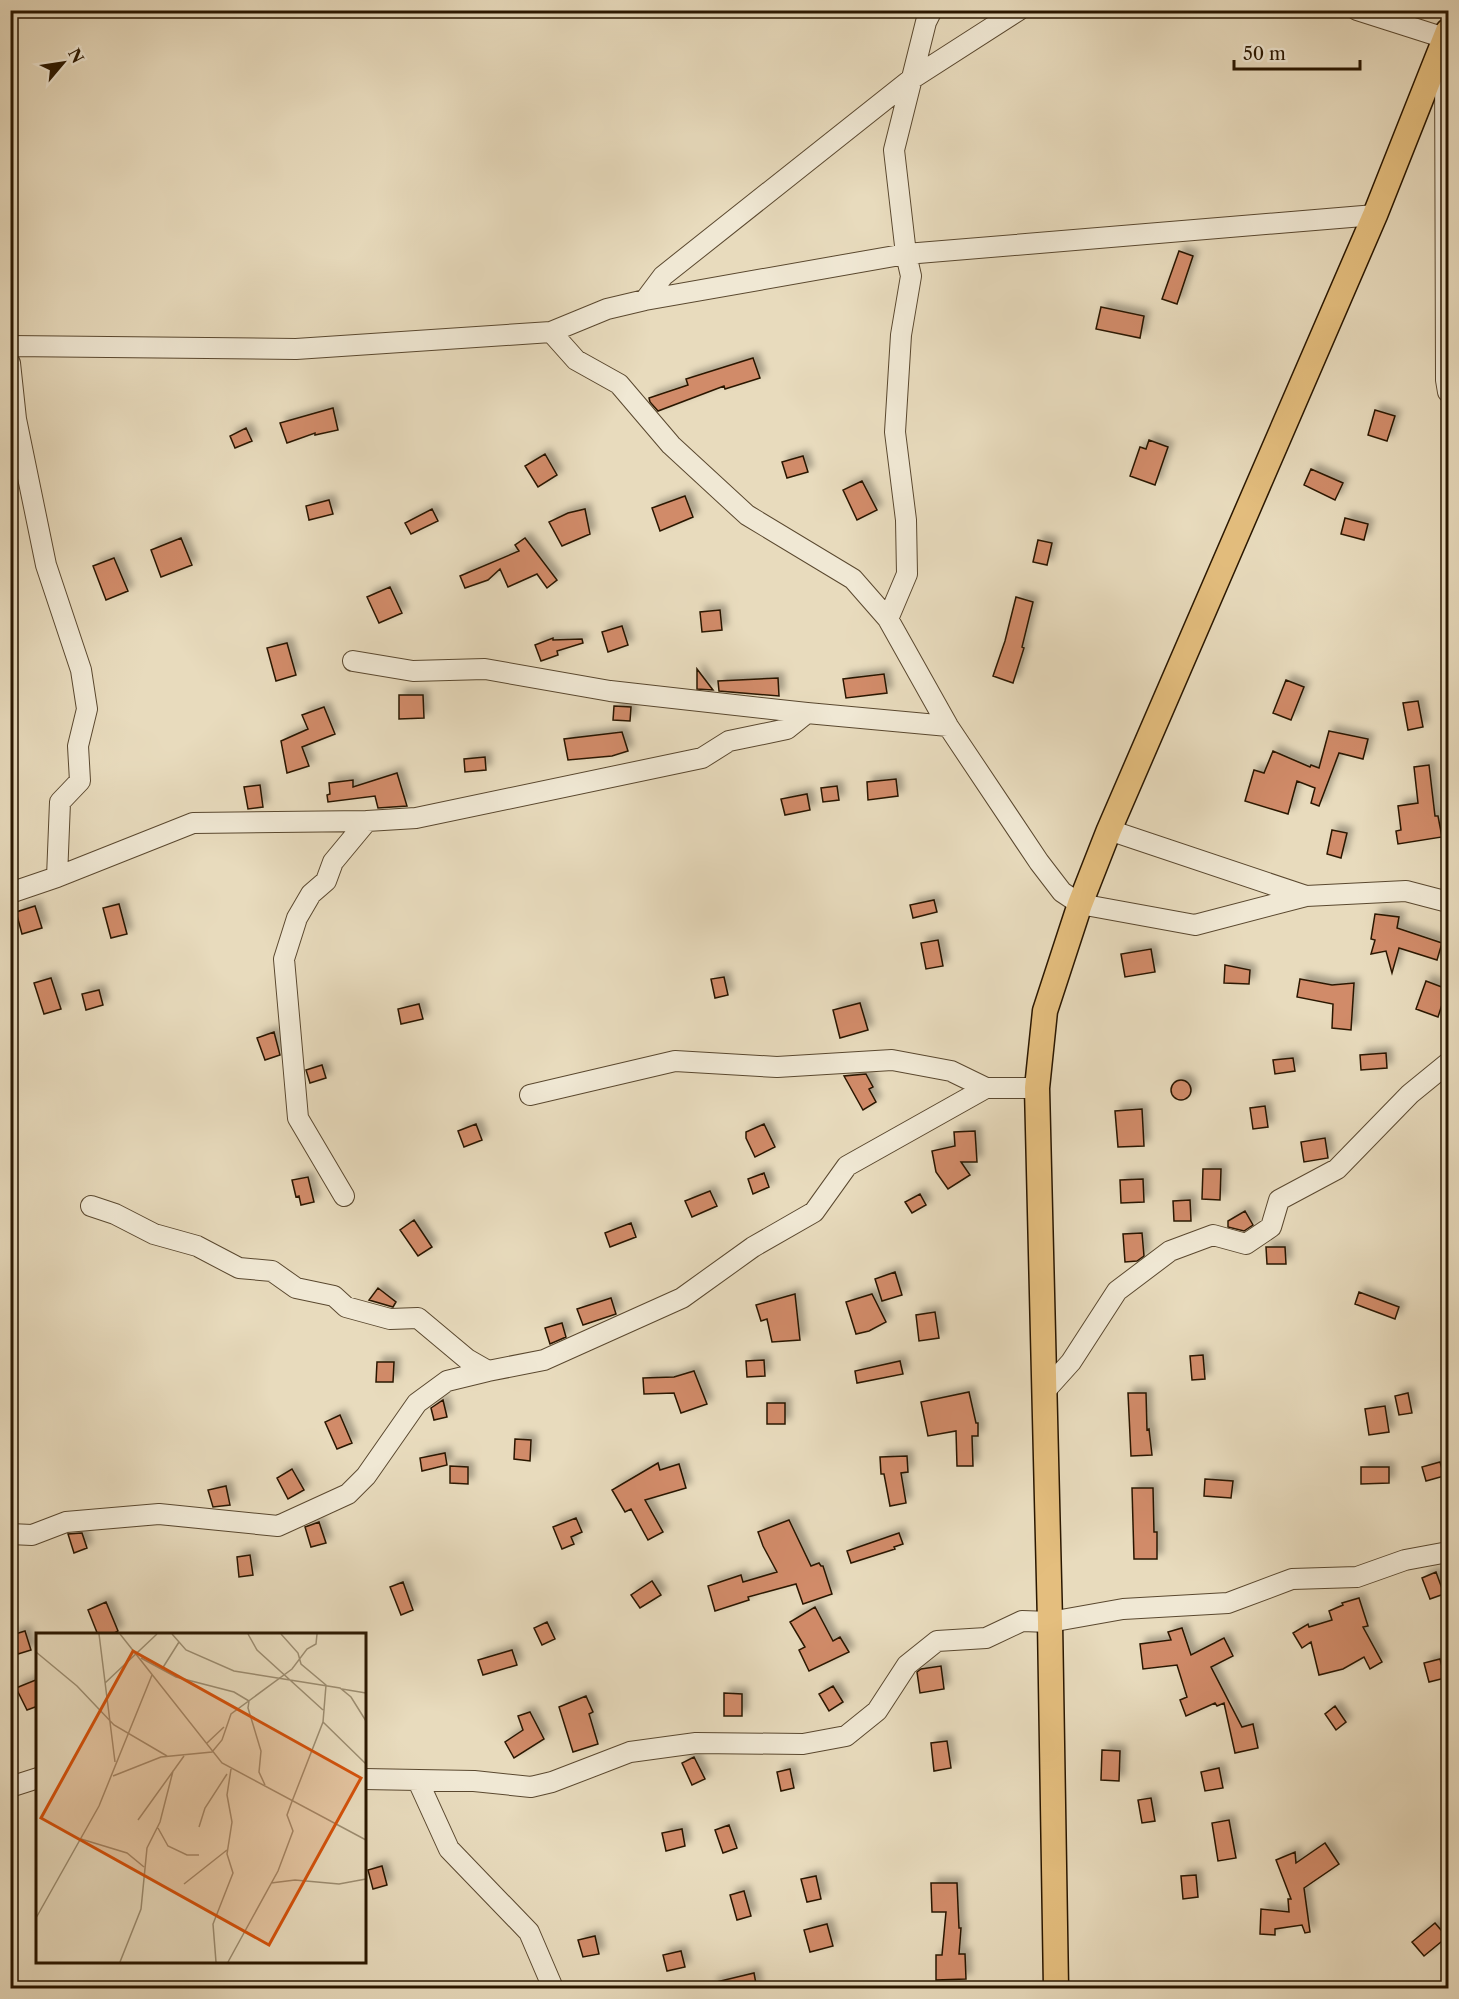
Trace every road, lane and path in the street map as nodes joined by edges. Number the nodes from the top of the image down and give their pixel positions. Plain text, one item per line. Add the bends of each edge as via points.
1 (932, 10) edge
2 (1019, 10) edge
3 (1357, 10) edge
4 (1447, 36) edge
5 (910, 80) junction
6 (1375, 215) junction
7 (906, 254) junction
8 (1447, 260) edge
9 (645, 300) junction
10 (551, 332) junction
11 (10, 346) edge
12 (10, 363) edge
13 (1449, 392) edge
14 (888, 619) junction
15 (353, 661) dead end
16 (807, 713) junction
17 (948, 726) junction
18 (367, 821) junction
19 (1110, 830) junction
20 (57, 877) junction
21 (10, 892) edge
22 (1306, 896) junction
23 (1449, 902) edge
24 (1080, 904) junction
25 (1449, 1063) edge
26 (986, 1088) junction
27 (1036, 1088) junction
28 (530, 1095) dead end
29 (344, 1196) dead end
30 (91, 1206) dead end
31 (488, 1371) junction
32 (1044, 1392) junction
33 (10, 1534) edge
34 (1449, 1552) edge
35 (1050, 1622) junction
36 (36, 1779) edge
37 (366, 1779) edge
38 (418, 1781) junction
39 (10, 1787) edge
40 (553, 1989) edge
41 (1056, 1989) edge

1 - 5 street
2 - 5 street
3 - 4 street
4 - 6 main road
4 - 8 street
5 - 7 street via 894,150
5 - 9 street via 663,276
6 - 7 street
6 - 19 main road
7 - 9 street
7 - 14 street via 911,276 901,335 895,432 906,519 907,574
8 - 13 street
9 - 10 street via 607,309
10 - 11 street via 296,349
10 - 14 street via 576,360 619,384 671,445 747,515 853,579
12 - 20 street via 16,419 46,565 81,670 87,709 78,746 80,781 60,802
14 - 17 street
15 - 16 street via 413,670 485,669 610,691
16 - 17 street
16 - 18 street via 787,729 729,741 702,758 416,818
17 - 24 street via 1039,862 1062,892
18 - 20 street via 193,823
18 - 29 street via 333,862 326,881 310,894 297,918 284,959 298,1118
19 - 22 street
19 - 24 main road
20 - 21 street
22 - 23 street via 1406,891
22 - 24 street via 1195,925
24 - 27 main road via 1046,1011
25 - 32 street via 1410,1094 1337,1168 1279,1200 1271,1227 1246,1244 1213,1235 1170,1251 1117,1291 1071,1362
26 - 27 street
26 - 28 street via 951,1071 892,1060 777,1067 675,1061
26 - 31 street via 847,1166 814,1212 753,1247 682,1298 544,1360
27 - 32 main road
30 - 31 street via 154,1234 197,1246 239,1268 272,1271 296,1288 334,1296 346,1307 390,1319 418,1318 467,1359
31 - 33 street via 447,1382 417,1403 366,1476 348,1494 278,1526 159,1514 66,1522 32,1535
32 - 35 main road
34 - 35 street via 1405,1560 1357,1577 1292,1579 1228,1603 1123,1609
35 - 38 street via 1022,1621 986,1638 937,1641 907,1665 877,1711 846,1736 803,1744 696,1743 630,1752 531,1787
35 - 41 main road
36 - 39 street
37 - 38 street
38 - 40 street via 449,1849 529,1932

